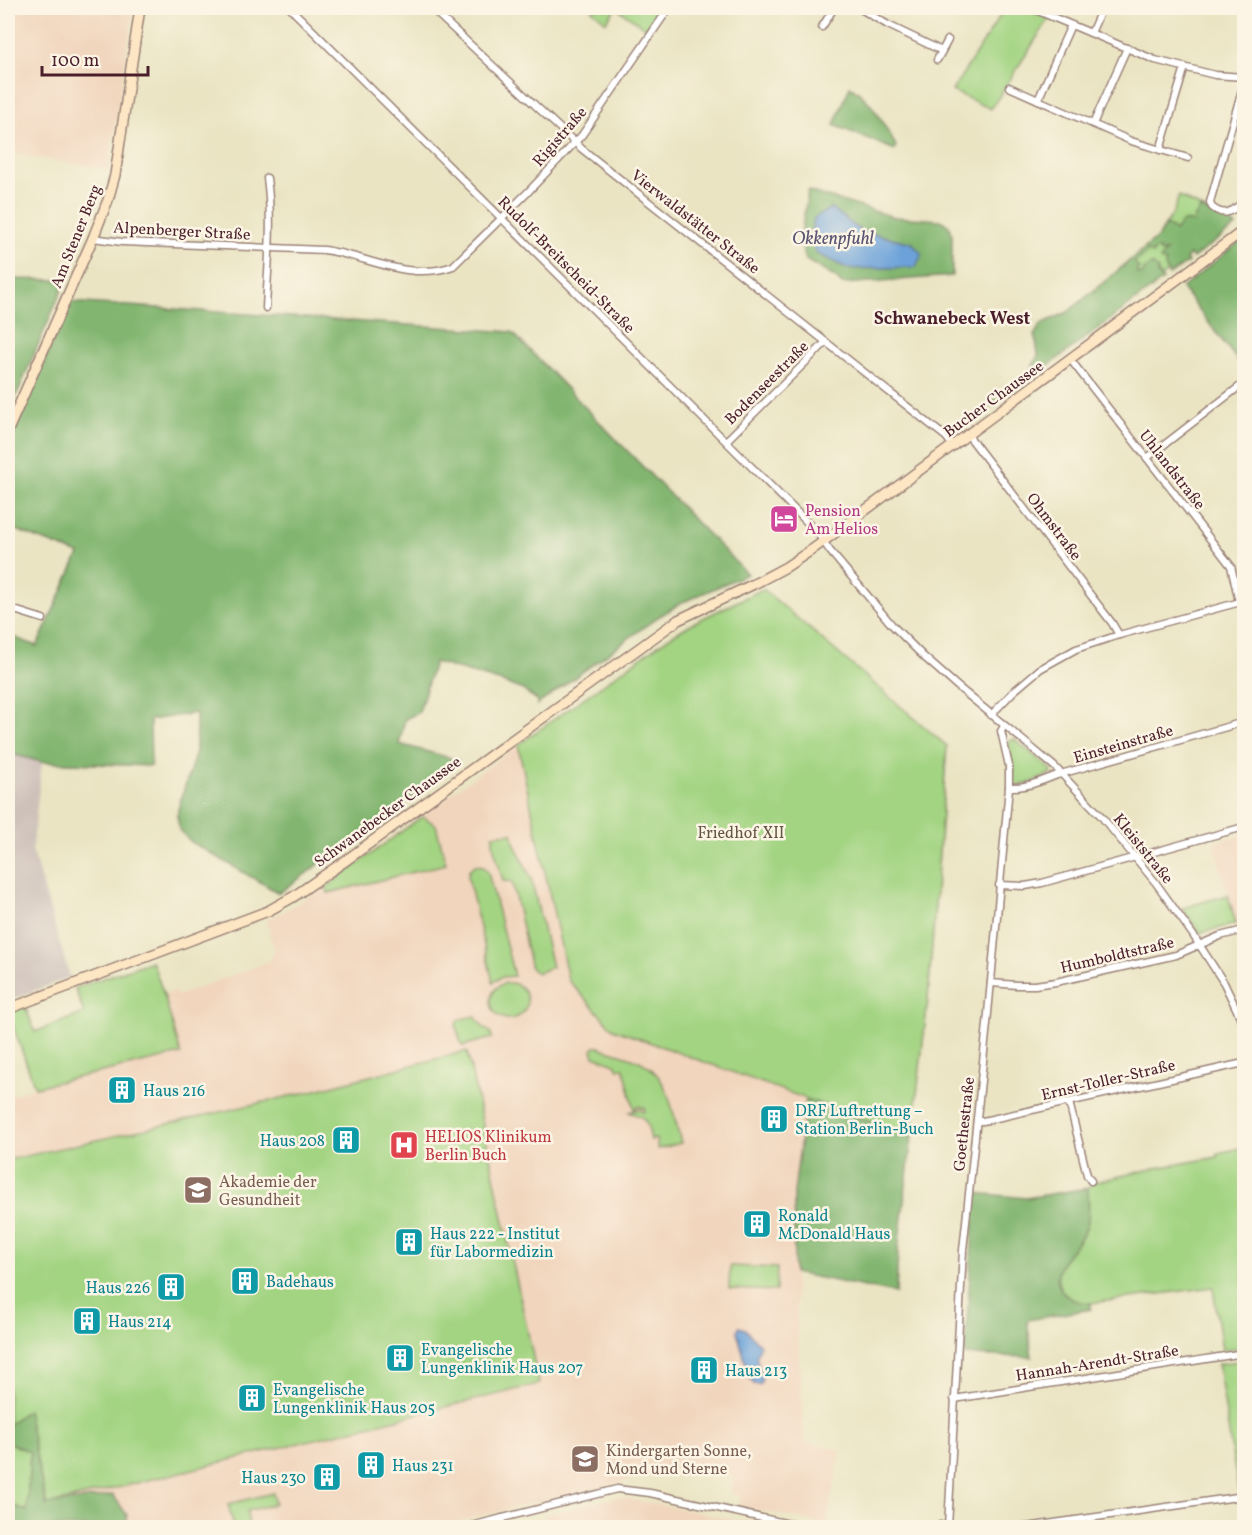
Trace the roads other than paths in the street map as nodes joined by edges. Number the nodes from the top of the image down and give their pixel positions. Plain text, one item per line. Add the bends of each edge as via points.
1 (140, 8) edge
2 (431, 8) edge
3 (669, 8) edge
4 (834, 8) edge
5 (859, 8) edge
6 (1031, 8) edge
7 (1102, 8) edge
8 (293, 9) edge
9 (1071, 25) junction
10 (822, 27) dead end
11 (1091, 33) junction
12 (948, 40) dead end
13 (1127, 48) junction
14 (942, 51) junction
15 (937, 60) dead end
16 (1185, 67) junction
17 (1245, 77) edge
18 (1245, 83) edge
19 (1008, 87) dead end
20 (1038, 100) junction
21 (1093, 124) junction
22 (575, 143) junction
23 (1160, 150) junction
24 (1188, 158) dead end
25 (267, 178) dead end
26 (1245, 202) edge
27 (502, 218) junction
28 (1245, 230) edge
29 (93, 238) junction
30 (269, 248) junction
31 (453, 266) joint
32 (266, 308) dead end
33 (826, 342) junction
34 (1070, 359) junction
35 (1245, 383) edge
36 (8, 430) edge
37 (968, 435) junction
38 (726, 441) junction
39 (953, 446) junction
40 (1147, 458) junction
41 (823, 542) junction
42 (756, 584) joint
43 (1242, 602) edge
44 (8, 608) edge
45 (43, 619) dead end
46 (1119, 635) junction
47 (991, 715) junction
48 (1245, 722) edge
49 (1004, 726) junction
50 (1063, 774) junction
51 (1009, 787) junction
52 (1245, 827) edge
53 (1135, 857) junction
54 (999, 885) junction
55 (1245, 930) edge
56 (1200, 944) junction
57 (991, 983) junction
58 (8, 1009) edge
59 (1245, 1025) edge
60 (1245, 1063) edge
61 (1069, 1102) junction
62 (977, 1121) junction
63 (1091, 1181) dead end
64 (1245, 1353) edge
65 (954, 1399) junction
66 (1245, 1496) edge
67 (502, 1518) junction
68 (463, 1527) edge
69 (504, 1527) edge
70 (807, 1527) edge
71 (934, 1527) edge
72 (949, 1527) edge
73 (1019, 1527) edge

1 - 29 main road, Am Stener Berg via 114,178
2 - 22 street, Vierwaldstätter Straße
3 - 22 street, Rigistraße
4 - 10 street
5 - 14 street
6 - 9 street
7 - 11 street
8 - 27 street, Rudolf-Breitscheid-Straße
9 - 11 street
9 - 20 street
11 - 13 street
12 - 14 street
13 - 16 street
13 - 21 street
14 - 15 street
16 - 17 street
16 - 23 street
18 - 26 street via 1210,202 1221,213 1230,213
19 - 20 street
20 - 21 street
21 - 23 street
22 - 27 street, Rigistraße
22 - 33 street, Vierwaldstätter Straße
23 - 24 street
25 - 30 street, Alpenberger Straße
27 - 31 street, Rigistraße
27 - 38 street, Rudolf-Breitscheid-Straße
28 - 34 main road, Bucher Chaussee
29 - 30 street, Alpenberger Straße
29 - 36 main road, Am Stener Berg
30 - 31 street, Alpenberger Straße via 342,252 413,272
30 - 32 street, Alpenberger Straße
33 - 38 street, Bodenseestraße
33 - 39 street, Vierwaldstätter Straße
34 - 37 main road, Bucher Chaussee
34 - 40 street, Uhlandstraße
35 - 40 street
37 - 39 main road, Bucher Chaussee
37 - 46 street, Ohmstraße
38 - 41 street, Rudolf-Breitscheid-Straße
39 - 41 main road, Bucher Chaussee
40 - 43 street, Uhlandstraße via 1231,566
41 - 42 main road, Bucher Chaussee
41 - 47 street, Rudolf-Breitscheid-Straße via 892,625
42 - 58 main road, Schwanebecker Chaussee via 669,626 279,906
43 - 46 street
44 - 45 street
46 - 47 street via 1076,649 1040,669
47 - 49 street, Kleiststraße
48 - 50 street, Einsteinstraße
49 - 50 street, Kleiststraße
49 - 51 street, Goethestraße via 1001,731
50 - 51 street, Einsteinstraße
50 - 53 street, Kleiststraße
51 - 54 street, Goethestraße
52 - 53 street
53 - 54 street via 1042,883
53 - 56 street, Kleiststraße
54 - 57 street, Goethestraße
55 - 56 street, Humboldtstraße
56 - 57 street, Humboldtstraße via 1176,955 1056,982
56 - 59 street, Kleiststraße
57 - 62 street, Goethestraße
60 - 61 street, Ernst-Toller-Straße
61 - 62 street, Ernst-Toller-Straße
61 - 63 street
62 - 65 street, Goethestraße via 963,1250
64 - 65 street, Hannah-Arendt-Straße
65 - 72 street, Goethestraße
66 - 73 street
67 - 68 street
67 - 69 street
67 - 70 street via 617,1488
71 - 72 street

